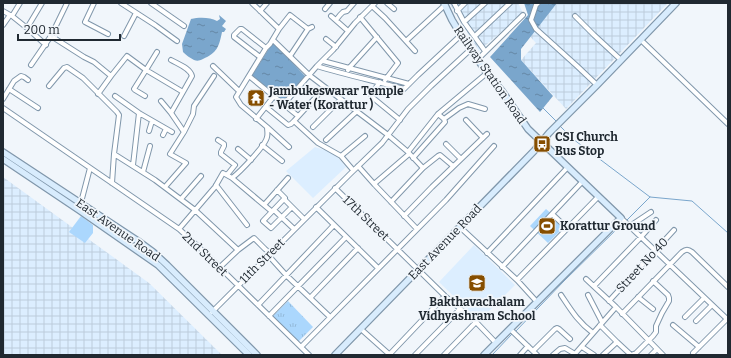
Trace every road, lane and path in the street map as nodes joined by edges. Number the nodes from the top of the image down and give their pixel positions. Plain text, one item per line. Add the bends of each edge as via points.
1 (20, 3) edge
2 (42, 3) edge
3 (67, 3) edge
4 (94, 3) edge
5 (121, 3) edge
6 (151, 3) edge
7 (252, 3) edge
8 (267, 3) edge
9 (330, 3) edge
10 (354, 3) edge
11 (387, 3) edge
12 (454, 3) edge
13 (465, 3) edge
14 (485, 3) edge
15 (510, 3) edge
16 (538, 3) edge
17 (676, 3) edge
18 (680, 3) edge
19 (445, 4) edge
20 (373, 5) edge
21 (325, 9) dead end
22 (394, 9) dead end
23 (3, 11) edge
24 (260, 11) junction
25 (457, 11) junction
26 (136, 13) junction
27 (11, 15) junction
28 (523, 15) dead end
29 (331, 16) dead end
30 (575, 16) dead end
31 (360, 18) junction
32 (336, 20) junction
33 (464, 22) junction
34 (3, 25) edge
35 (184, 26) dead end
36 (27, 28) junction
37 (279, 29) junction
38 (348, 31) junction
39 (108, 34) dead end
40 (461, 35) junction
41 (51, 36) junction
42 (124, 36) dead end
43 (475, 36) junction
44 (377, 37) junction
45 (326, 39) dead end
46 (273, 40) junction
47 (642, 40) junction
48 (177, 41) dead end
49 (406, 41) junction
50 (46, 45) junction
51 (336, 47) junction
52 (266, 48) junction
53 (472, 49) junction
54 (415, 51) dead end
55 (485, 51) junction
56 (158, 52) dead end
57 (290, 56) junction
58 (260, 57) junction
59 (478, 59) junction
60 (172, 60) dead end
61 (621, 60) junction
62 (323, 61) junction
63 (31, 65) dead end
64 (213, 66) dead end
65 (317, 66) junction
66 (349, 68) junction
67 (146, 70) junction
68 (487, 73) junction
69 (309, 75) junction
70 (347, 75) junction
71 (111, 76) junction
72 (214, 76) dead end
73 (249, 76) junction
74 (386, 78) junction
75 (28, 80) dead end
76 (381, 83) junction
77 (409, 84) junction
78 (597, 85) junction
79 (49, 86) dead end
80 (325, 87) junction
81 (10, 89) junction
82 (183, 92) junction
83 (239, 92) junction
84 (98, 94) junction
85 (115, 96) dead end
86 (144, 96) dead end
87 (274, 96) junction
88 (3, 99) edge
89 (341, 99) junction
90 (161, 102) dead end
91 (284, 104) junction
92 (266, 107) junction
93 (3, 108) edge
94 (38, 108) dead end
95 (485, 109) dead end
96 (357, 111) junction
97 (139, 113) junction
98 (171, 113) junction
99 (438, 114) junction
100 (298, 116) junction
101 (256, 119) junction
102 (444, 119) junction
103 (400, 120) junction
104 (466, 120) dead end
105 (565, 120) junction
106 (152, 121) junction
107 (294, 121) junction
108 (728, 124) edge
109 (267, 127) junction
110 (313, 127) dead end
111 (166, 128) junction
112 (149, 131) dead end
113 (172, 132) dead end
114 (184, 132) junction
115 (487, 134) dead end
116 (162, 135) dead end
117 (388, 135) junction
118 (365, 136) dead end
119 (483, 138) junction
120 (218, 140) dead end
121 (326, 140) dead end
122 (446, 144) dead end
123 (542, 144) junction
124 (262, 145) junction
125 (150, 146) dead end
126 (494, 146) dead end
127 (289, 147) dead end
128 (238, 149) dead end
129 (3, 152) edge
130 (409, 153) junction
131 (114, 154) junction
132 (341, 156) junction
133 (3, 158) edge
134 (413, 158) junction
135 (461, 159) junction
136 (251, 160) junction
137 (282, 161) dead end
138 (133, 165) junction
139 (358, 166) junction
140 (453, 166) junction
141 (90, 168) junction
142 (423, 168) junction
143 (567, 168) junction
144 (353, 170) junction
145 (143, 172) junction
146 (227, 175) junction
147 (200, 176) dead end
148 (232, 178) junction
149 (288, 178) dead end
150 (582, 182) junction
151 (112, 183) junction
152 (374, 184) junction
153 (216, 185) junction
154 (165, 187) junction
155 (335, 188) junction
156 (276, 190) junction
157 (598, 197) junction
158 (285, 198) dead end
159 (181, 199) junction
160 (391, 202) junction
161 (80, 203) junction
162 (264, 205) junction
163 (292, 206) junction
164 (316, 207) junction
165 (79, 210) junction
166 (195, 210) junction
167 (272, 210) junction
168 (651, 212) dead end
169 (552, 214) junction
170 (404, 216) junction
171 (281, 217) junction
172 (304, 219) junction
173 (622, 219) junction
174 (656, 220) dead end
175 (247, 225) dead end
176 (334, 225) junction
177 (630, 227) junction
178 (567, 228) junction
179 (179, 229) junction
180 (294, 229) junction
181 (417, 229) junction
182 (462, 229) junction
183 (674, 230) dead end
184 (346, 237) junction
185 (641, 237) junction
186 (358, 248) junction
187 (397, 249) junction
188 (238, 250) junction
189 (655, 250) junction
190 (487, 253) junction
191 (269, 254) junction
192 (670, 264) junction
193 (502, 267) junction
194 (219, 268) junction
195 (378, 268) junction
196 (419, 271) junction
197 (286, 275) junction
198 (586, 279) dead end
199 (517, 280) junction
200 (652, 281) junction
201 (238, 286) junction
202 (297, 286) junction
203 (594, 286) junction
204 (728, 287) edge
205 (561, 295) dead end
206 (588, 295) dead end
207 (445, 296) junction
208 (638, 297) junction
209 (310, 298) junction
210 (704, 298) junction
211 (609, 301) junction
212 (537, 302) junction
213 (258, 305) junction
214 (712, 305) junction
215 (616, 308) junction
216 (460, 309) junction
217 (653, 309) dead end
218 (213, 310) junction
219 (622, 314) junction
220 (208, 316) junction
221 (269, 316) junction
222 (330, 317) junction
223 (685, 317) dead end
224 (728, 319) edge
225 (696, 321) dead end
226 (476, 322) junction
227 (601, 324) junction
228 (673, 325) dead end
229 (362, 330) junction
230 (512, 331) junction
231 (593, 333) junction
232 (570, 339) dead end
233 (648, 340) junction
234 (496, 343) junction
235 (618, 343) junction
236 (528, 346) junction
237 (301, 347) junction
238 (582, 347) junction
239 (699, 347) junction
240 (657, 349) junction
241 (533, 351) junction
242 (693, 353) dead end
243 (634, 354) edge
244 (249, 355) edge
245 (257, 355) edge
246 (309, 355) edge
247 (335, 355) edge
248 (339, 355) edge
249 (389, 355) edge
250 (415, 355) edge
251 (444, 355) edge
252 (484, 355) edge
253 (520, 355) edge
254 (538, 355) edge
255 (553, 355) edge
256 (575, 355) edge
257 (594, 355) edge
258 (603, 355) edge
259 (651, 355) edge
260 (663, 355) edge

1 - 27 street
2 - 36 street
3 - 41 street
4 - 39 street via 85,22
5 - 26 street
6 - 35 street
7 - 24 street
8 - 24 street
9 - 21 street
10 - 32 street
11 - 22 street
12 - 25 street
13 - 25 street
14 - 33 street
15 - 43 street
16 - 78 street via 531,20 536,29
17 - 47 main road
18 - 47 main road
19 - 40 main road, Railway Station Road
19 - 49 street
20 - 31 street
20 - 49 street
23 - 27 street
24 - 37 street
25 - 33 street
26 - 42 street
26 - 48 street
27 - 34 street
27 - 36 street
28 - 55 street
29 - 32 street
30 - 61 street
31 - 38 street
31 - 44 street
32 - 38 street
33 - 43 street
36 - 50 street
37 - 46 street
37 - 57 street via 290,16 310,28
38 - 51 street
40 - 53 main road, Railway Station Road
40 - 77 street
41 - 50 street
41 - 71 street via 94,62
43 - 55 street
44 - 66 street
44 - 74 street via 398,63
45 - 51 street
46 - 52 street
46 - 57 street
47 - 61 main road
47 - 105 main road
47 - 108 street
49 - 54 street
50 - 63 street
51 - 62 street
52 - 58 street
52 - 58 street via 242,29 234,36
53 - 59 main road, Railway Station Road
53 - 103 street, 11th Street via 426,91
55 - 59 street
56 - 67 street
57 - 69 street
58 - 73 street
59 - 68 main road, Railway Station Road
60 - 82 street via 192,74
61 - 78 main road
62 - 65 street
62 - 66 street
64 - 83 street
65 - 69 street
65 - 70 street
66 - 70 street
66 - 74 street
67 - 71 street via 126,56
67 - 82 street
67 - 86 street via 134,89
68 - 99 street
68 - 123 main road, Railway Station Road
69 - 80 street
69 - 91 street
70 - 76 street
71 - 84 street
72 - 114 street via 194,106
73 - 83 street
73 - 87 street
74 - 76 street
74 - 77 street
75 - 81 street via 21,76 14,81
76 - 77 street via 404,89
76 - 103 street via 372,92 372,97
78 - 105 main road
79 - 84 street via 67,66
80 - 89 street
80 - 100 street
81 - 88 street
81 - 94 street
82 - 98 street
83 - 101 street via 236,97 241,105
84 - 131 street via 118,115
85 - 97 street
87 - 91 street
87 - 92 street
89 - 96 street
89 - 110 street
90 - 98 street
91 - 100 street
92 - 101 street
92 - 107 street via 288,124
93 - 141 street, 2nd Street
95 - 102 street via 468,104
96 - 117 street
96 - 121 street
97 - 106 street
97 - 138 street
98 - 114 street
99 - 102 street
99 - 130 street
100 - 107 street
101 - 109 street
102 - 134 street via 445,122
103 - 117 street, 11th Street
104 - 119 street
105 - 123 main road, East Avenue Road
106 - 111 street
106 - 112 street
107 - 132 street via 318,143
109 - 124 street via 267,138
109 - 127 street
111 - 113 street
111 - 116 street
114 - 154 street via 170,154 186,163
115 - 119 street
117 - 130 street
117 - 139 street, 11th Street
118 - 132 street
119 - 135 street
120 - 146 street via 225,145 221,154 234,165
122 - 135 street
123 - 143 main road, Railway Station Road
123 - 182 main road, East Avenue Road
123 - 196 main road, East Avenue Road
124 - 136 street
124 - 137 street
125 - 145 street
126 - 181 street
128 - 136 street
129 - 161 main road, East Avenue Road
130 - 134 street
130 - 152 street
131 - 138 street
131 - 151 street
132 - 144 street
133 - 165 main road, East Avenue Road
134 - 142 street
135 - 140 street
136 - 148 street
138 - 145 street
139 - 144 street, 11th Street
139 - 152 street
140 - 142 street via 439,155
140 - 170 street
141 - 151 street, 2nd Street
141 - 161 street
142 - 160 street
143 - 150 main road, Railway Station Road
143 - 190 street
144 - 155 street, 11th Street
145 - 154 street
146 - 148 street
146 - 153 street via 223,174
147 - 159 street
148 - 162 street
149 - 156 street
150 - 157 main road, Railway Station Road
150 - 169 street
151 - 179 street, 2nd Street
152 - 160 street
153 - 166 street
153 - 175 street
154 - 159 street
155 - 164 street, 11th Street
155 - 187 street, 17th Street
156 - 158 street
156 - 162 street
157 - 173 main road, Railway Station Road
157 - 178 street
159 - 166 street
160 - 170 street
161 - 165 street
161 - 218 main road, East Avenue Road via 153,252
162 - 167 street
163 - 167 street via 284,199
163 - 171 street
163 - 172 street
164 - 172 street, 11th Street
164 - 176 street
165 - 220 main road, East Avenue Road via 158,265
166 - 179 street
166 - 188 street
167 - 171 street
167 - 171 street via 263,220 270,228
168 - 177 street
169 - 178 street
169 - 193 street
170 - 181 street
171 - 180 street
172 - 180 street, 11th Street
173 - 177 street
173 - 212 main road
174 - 185 street
176 - 184 street
176 - 197 street
177 - 185 street
178 - 199 street
179 - 194 street, 2nd Street
180 - 191 street, 11th Street
181 - 187 street
182 - 190 street
182 - 196 main road, East Avenue Road
183 - 189 street, Street No 40
184 - 186 street
184 - 202 street
185 - 189 street
185 - 203 street
186 - 195 street
186 - 209 street
187 - 195 street
187 - 196 street, 17th Street
188 - 191 street via 254,238
188 - 194 street
189 - 192 street
189 - 211 street, Street No 40
190 - 193 street
191 - 197 street
191 - 201 street, 11th Street
192 - 200 street
192 - 204 street via 685,249 689,250
192 - 210 street
193 - 199 street
194 - 201 street, 2nd Street
195 - 222 street
196 - 207 street, 17th Street
196 - 229 main road, East Avenue Road
196 - 247 main road, East Avenue Road
197 - 202 street
197 - 213 street
198 - 203 street
199 - 212 street
200 - 208 street
200 - 233 street via 668,295 669,301 656,326 656,332
201 - 213 street, 2nd Street
201 - 218 street, 11th Street
202 - 209 street
202 - 221 street
203 - 211 street
205 - 231 street via 580,322
206 - 227 street
207 - 216 street, 17th Street
207 - 249 street
208 - 217 street
208 - 219 street
209 - 222 street
210 - 214 street
210 - 223 street
211 - 215 street
212 - 230 main road
213 - 221 street, 2nd Street
214 - 224 street
214 - 225 street
215 - 219 street
215 - 227 street
216 - 226 street, 17th Street
216 - 250 street
218 - 220 street, 11th Street
218 - 245 main road, East Avenue Road
219 - 233 street
220 - 244 main road, East Avenue Road
221 - 237 street, 2nd Street
222 - 237 street
224 - 239 street
226 - 234 street, 17th Street
226 - 251 street
227 - 231 street
227 - 235 street
228 - 239 street
229 - 248 main road, East Avenue Road
229 - 249 street
230 - 234 main road
230 - 236 street
231 - 238 street
232 - 241 street via 557,328
233 - 240 street
233 - 243 street
234 - 252 main road
235 - 243 street
235 - 258 street
236 - 241 street
236 - 253 street
237 - 246 street, 2nd Street
238 - 256 street
238 - 257 street
239 - 242 street
240 - 259 street
240 - 260 street
241 - 254 street
255 - 256 street via 560,348 565,348

